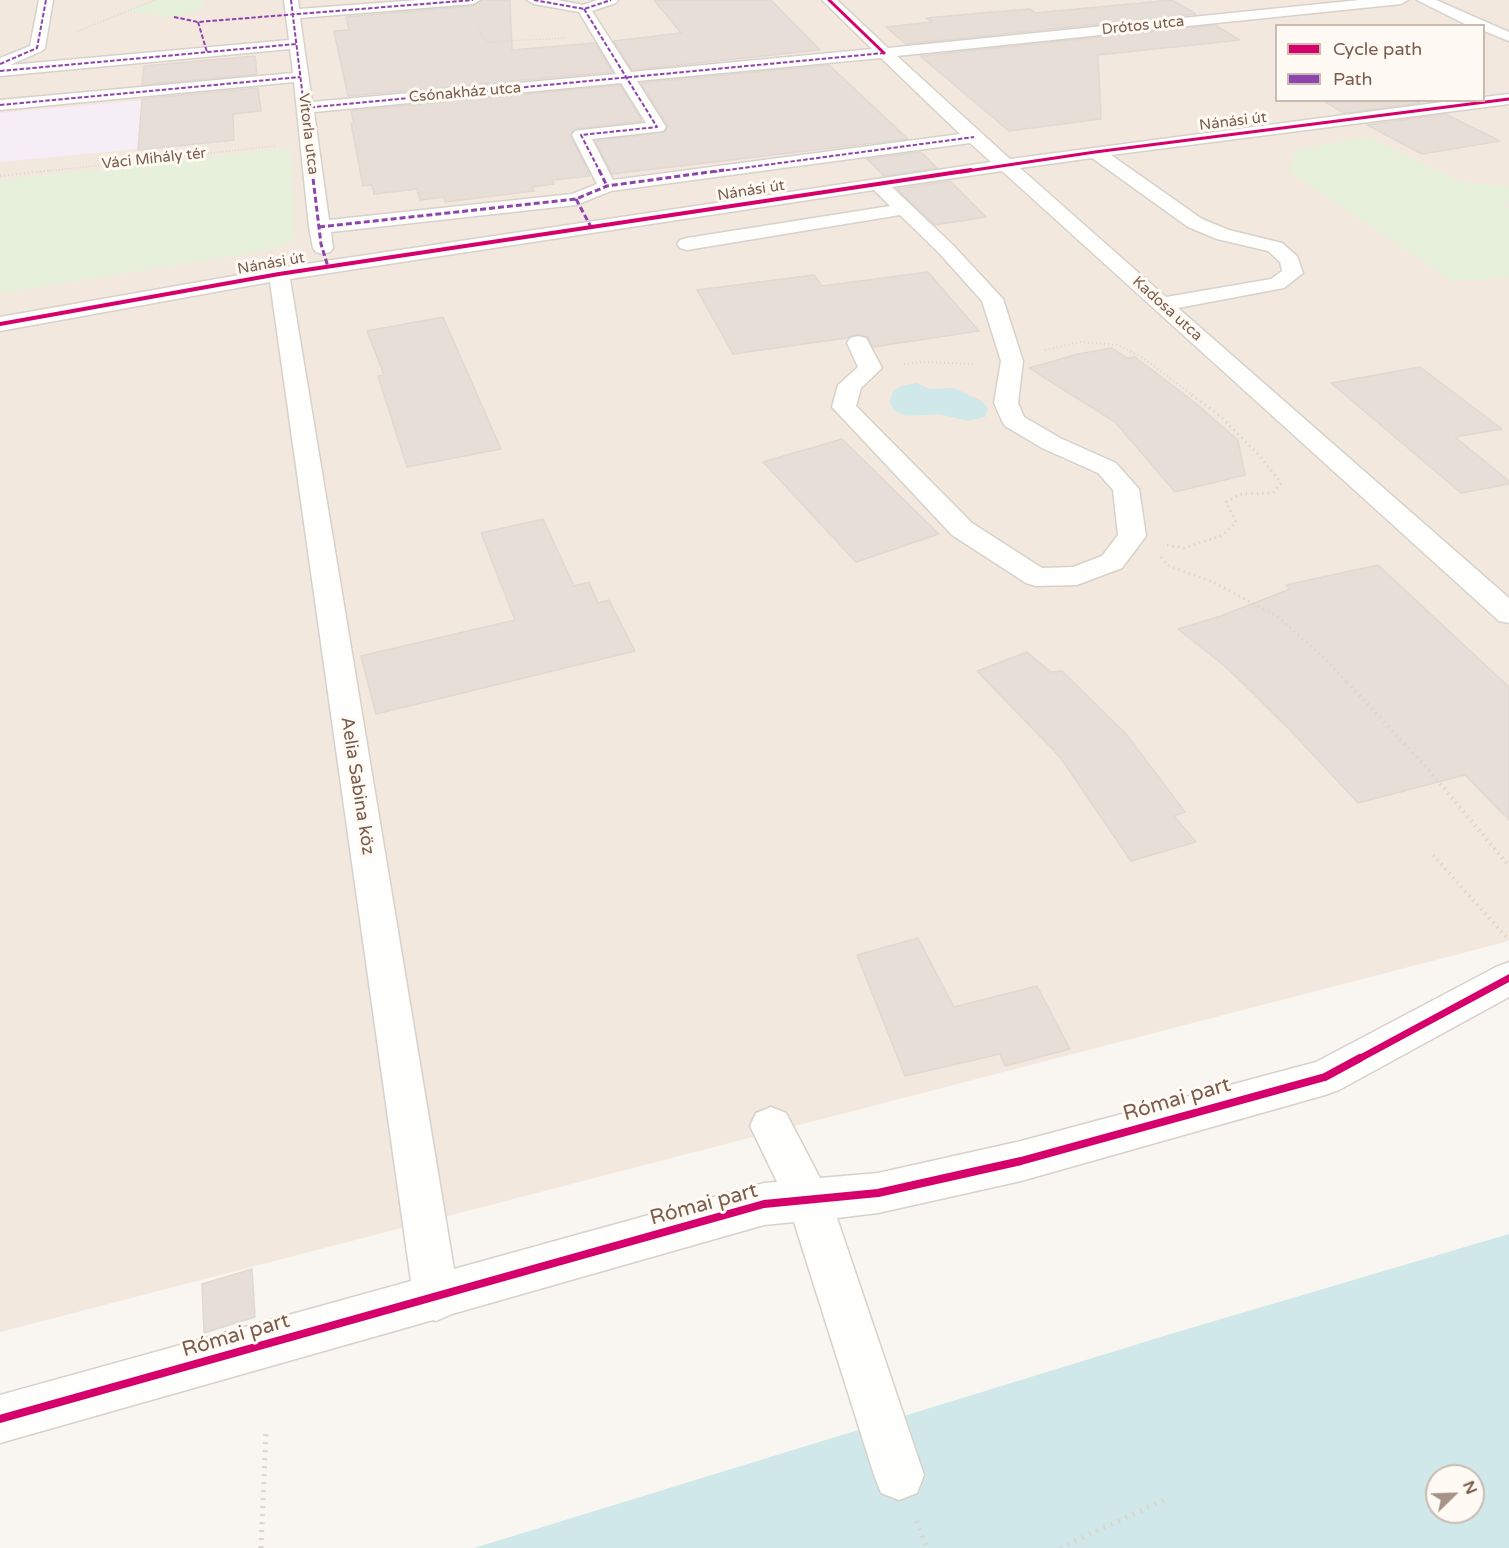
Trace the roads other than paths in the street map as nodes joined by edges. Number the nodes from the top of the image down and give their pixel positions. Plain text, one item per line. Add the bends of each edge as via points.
1 (46, 0) edge
2 (473, 0) edge
3 (534, 0) edge
4 (611, 0) edge
5 (829, 0) edge
6 (1401, 0) edge
7 (1424, 0) edge
8 (466, 1) edge
9 (292, 7) edge
10 (584, 9) junction
11 (1478, 24) edge
12 (1485, 27) edge
13 (1509, 37) edge
14 (296, 44) junction
15 (884, 53) junction
16 (0, 64) edge
17 (0, 71) edge
18 (300, 76) junction
19 (626, 78) junction
20 (1509, 99) edge
21 (0, 105) edge
22 (304, 108) junction
23 (974, 137) junction
24 (1095, 152) junction
25 (1007, 165) junction
26 (878, 184) junction
27 (607, 186) junction
28 (576, 199) junction
29 (904, 210) junction
30 (319, 227) junction
31 (591, 227) junction
32 (687, 244) dead end
33 (328, 267) junction
34 (279, 274) junction
35 (1162, 304) junction
36 (0, 324) edge
37 (858, 344) dead end
38 (1509, 614) edge
39 (1509, 978) edge
40 (771, 1126) dead end
41 (809, 1200) junction
42 (436, 1298) junction
43 (0, 1419) edge
44 (899, 1475) dead end

1 - 16 street via 37,48
2 - 8 street
3 - 10 street
4 - 10 street
5 - 15 street, Kadosa utca
6 - 15 street, Drótos utca
7 - 11 street
8 - 9 street
9 - 14 street, Vitorla utca
10 - 19 street
12 - 13 street
14 - 17 street
14 - 18 street, Vitorla utca
15 - 19 street, Csónakház utca
15 - 23 street, Kadosa utca
18 - 21 street
18 - 22 street, Vitorla utca
19 - 22 street, Csónakház utca
19 - 27 street via 657,127 581,135
20 - 24 street, Nánási út
22 - 30 street, Vitorla utca
23 - 25 street, Kadosa utca
23 - 27 street, Nánási út
24 - 25 street, Nánási út
24 - 35 street via 1195,223 1224,235 1275,247 1290,260 1293,273 1277,284
25 - 26 street, Nánási út
25 - 35 street, Kadosa utca
26 - 29 street
26 - 31 street, Nánási út
27 - 28 street, Nánási út
28 - 30 street, Nánási út
28 - 31 street
29 - 32 street
29 - 37 street via 992,299 1010,358 1006,403 1014,421 1107,468 1126,489 1132,536 1139,541 1112,562 1077,576 1036,577 962,530 844,407 850,385 870,368
30 - 33 street, Vitorla utca
31 - 33 street, Nánási út
33 - 34 street, Nánási út
34 - 36 street, Nánási út
34 - 42 street, Aelia Sabina köz
35 - 38 street, Kadosa utca
39 - 41 street, Római part via 1325,1077 1021,1161 878,1193
40 - 41 street
41 - 42 street, Római part via 764,1204
41 - 44 street
42 - 43 street, Római part

